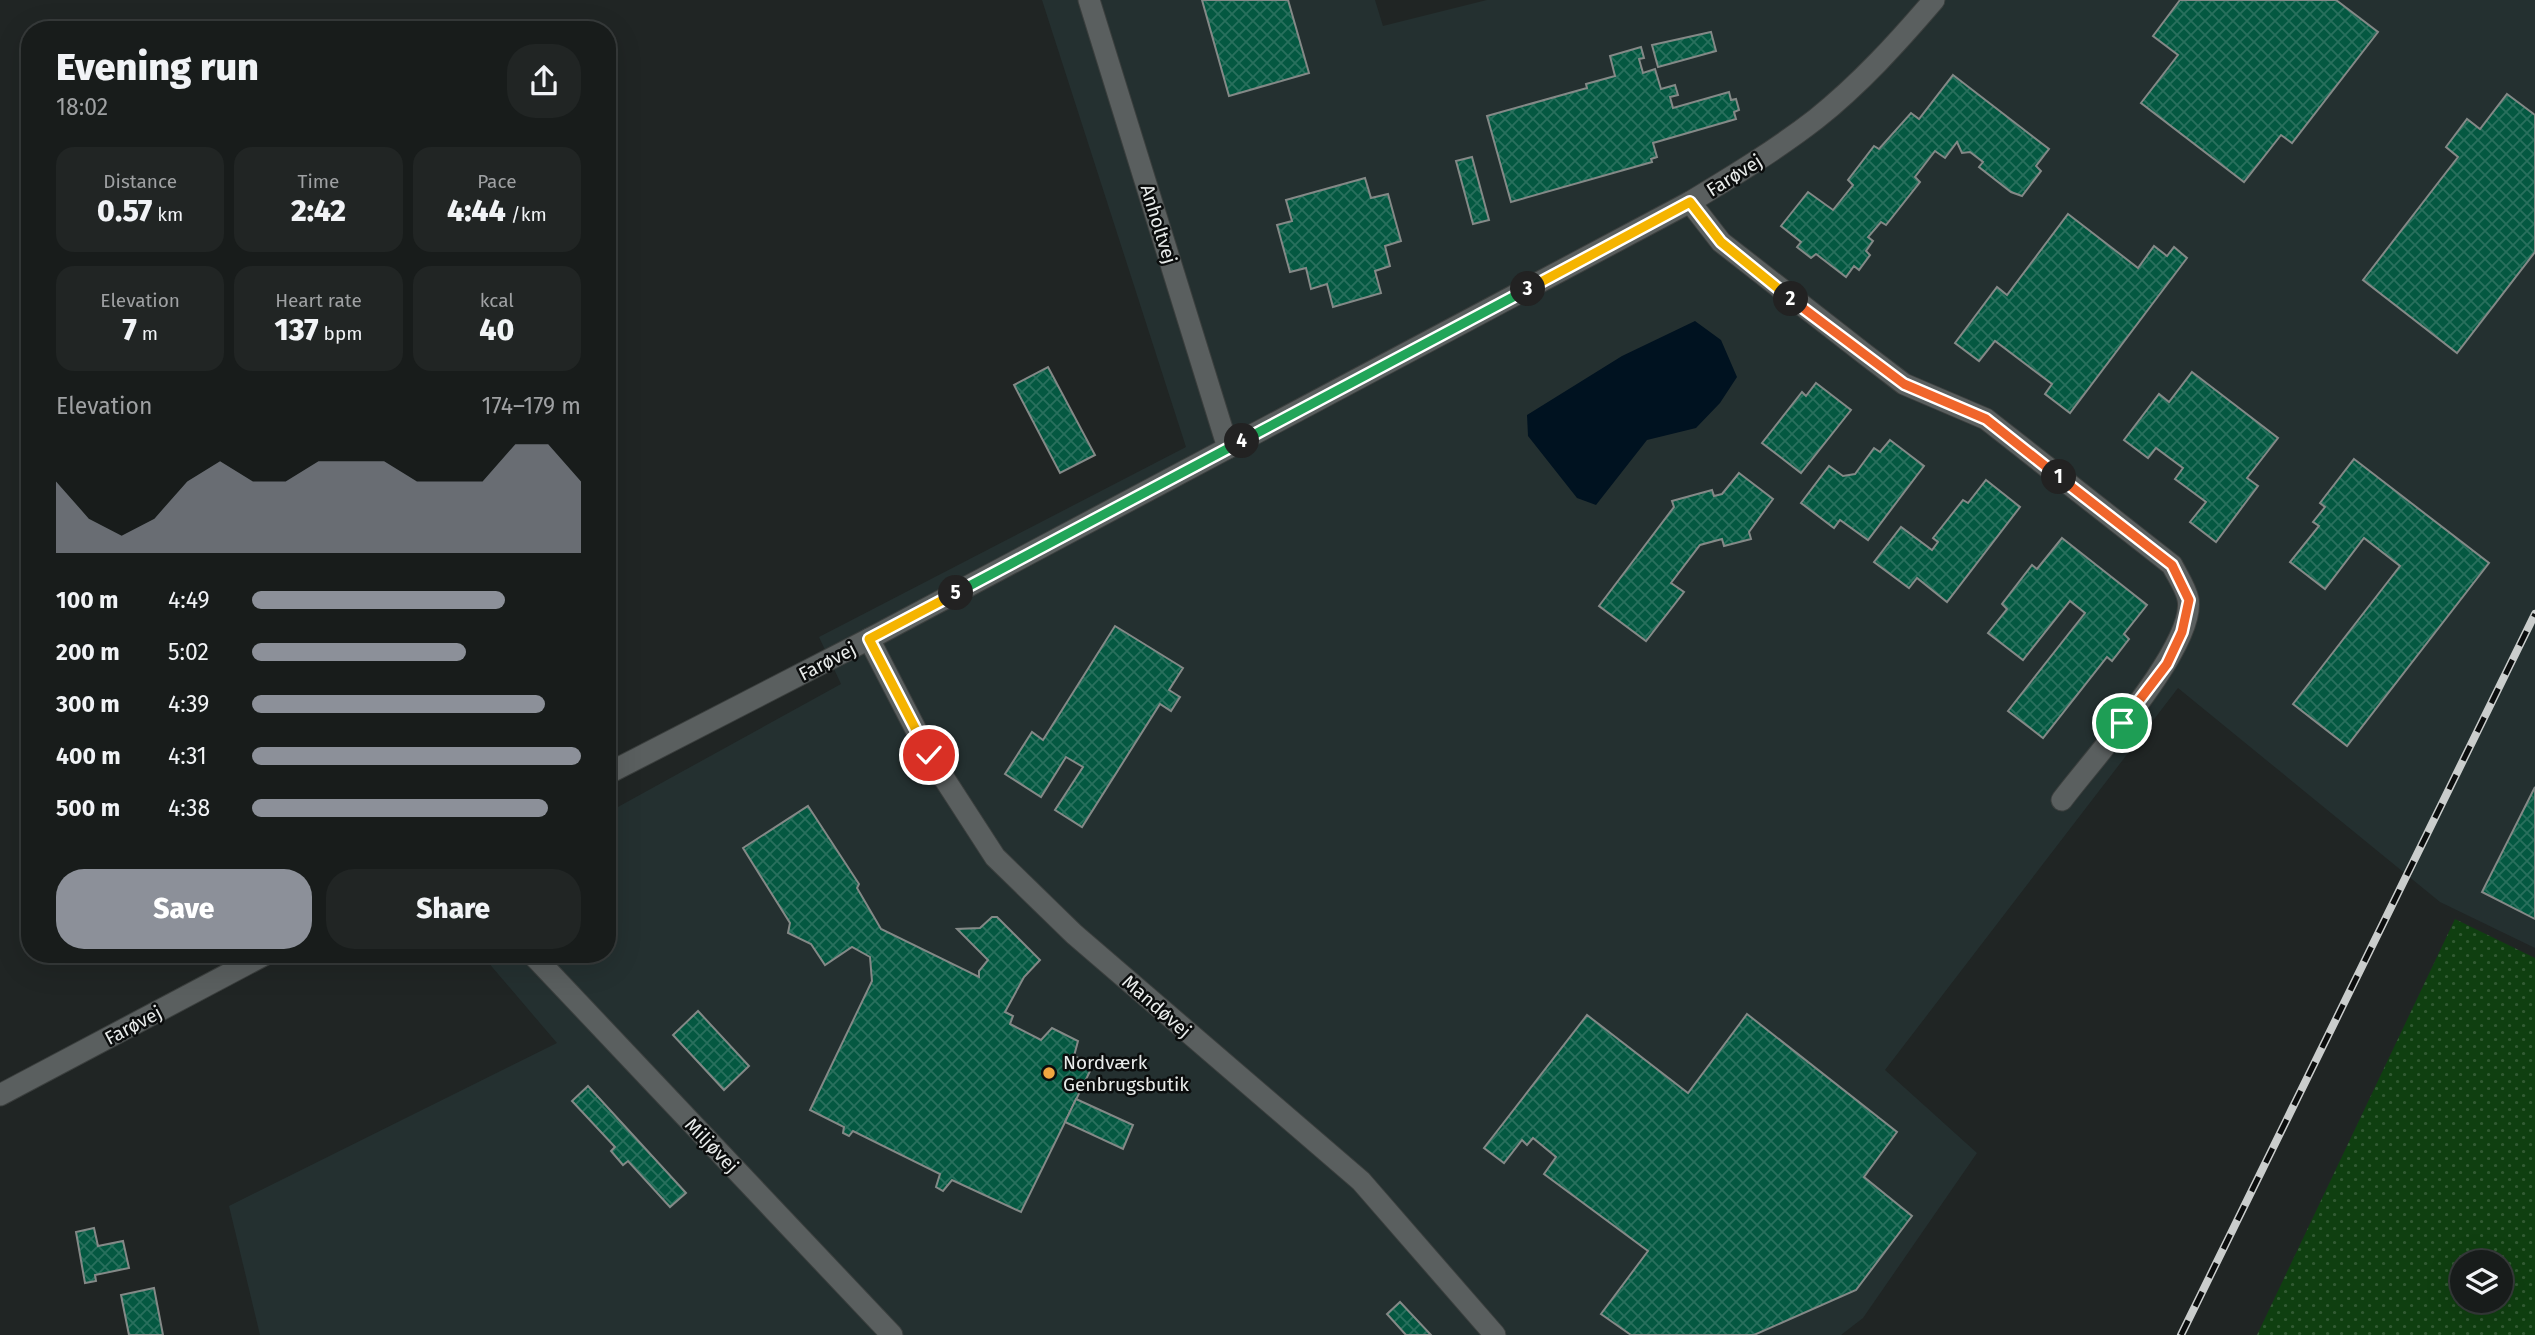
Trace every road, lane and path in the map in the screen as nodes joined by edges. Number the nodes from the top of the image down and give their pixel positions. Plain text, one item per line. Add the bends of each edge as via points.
1 (1089, 0) edge
2 (1934, 0) edge
3 (1690, 202) junction
4 (1228, 448) junction
5 (869, 639) junction
6 (616, 769) edge
7 (2062, 800) dead end
8 (249, 963) edge
9 (541, 963) edge
10 (0, 1095) edge
11 (892, 1335) edge
12 (1495, 1335) edge

1 - 4 street, Anholtvej
2 - 3 street, Farøvej via 1881,60 1818,117
3 - 4 street, Farøvej
3 - 7 street via 1721,242 1904,384 1986,419 2172,565 2189,600 2182,632 2167,664
4 - 5 street, Farøvej
5 - 6 street, Farøvej
5 - 12 street, Mandøvej via 929,755 995,857 1074,934 1361,1181
8 - 10 street, Farøvej
9 - 11 street, Miljøvej

